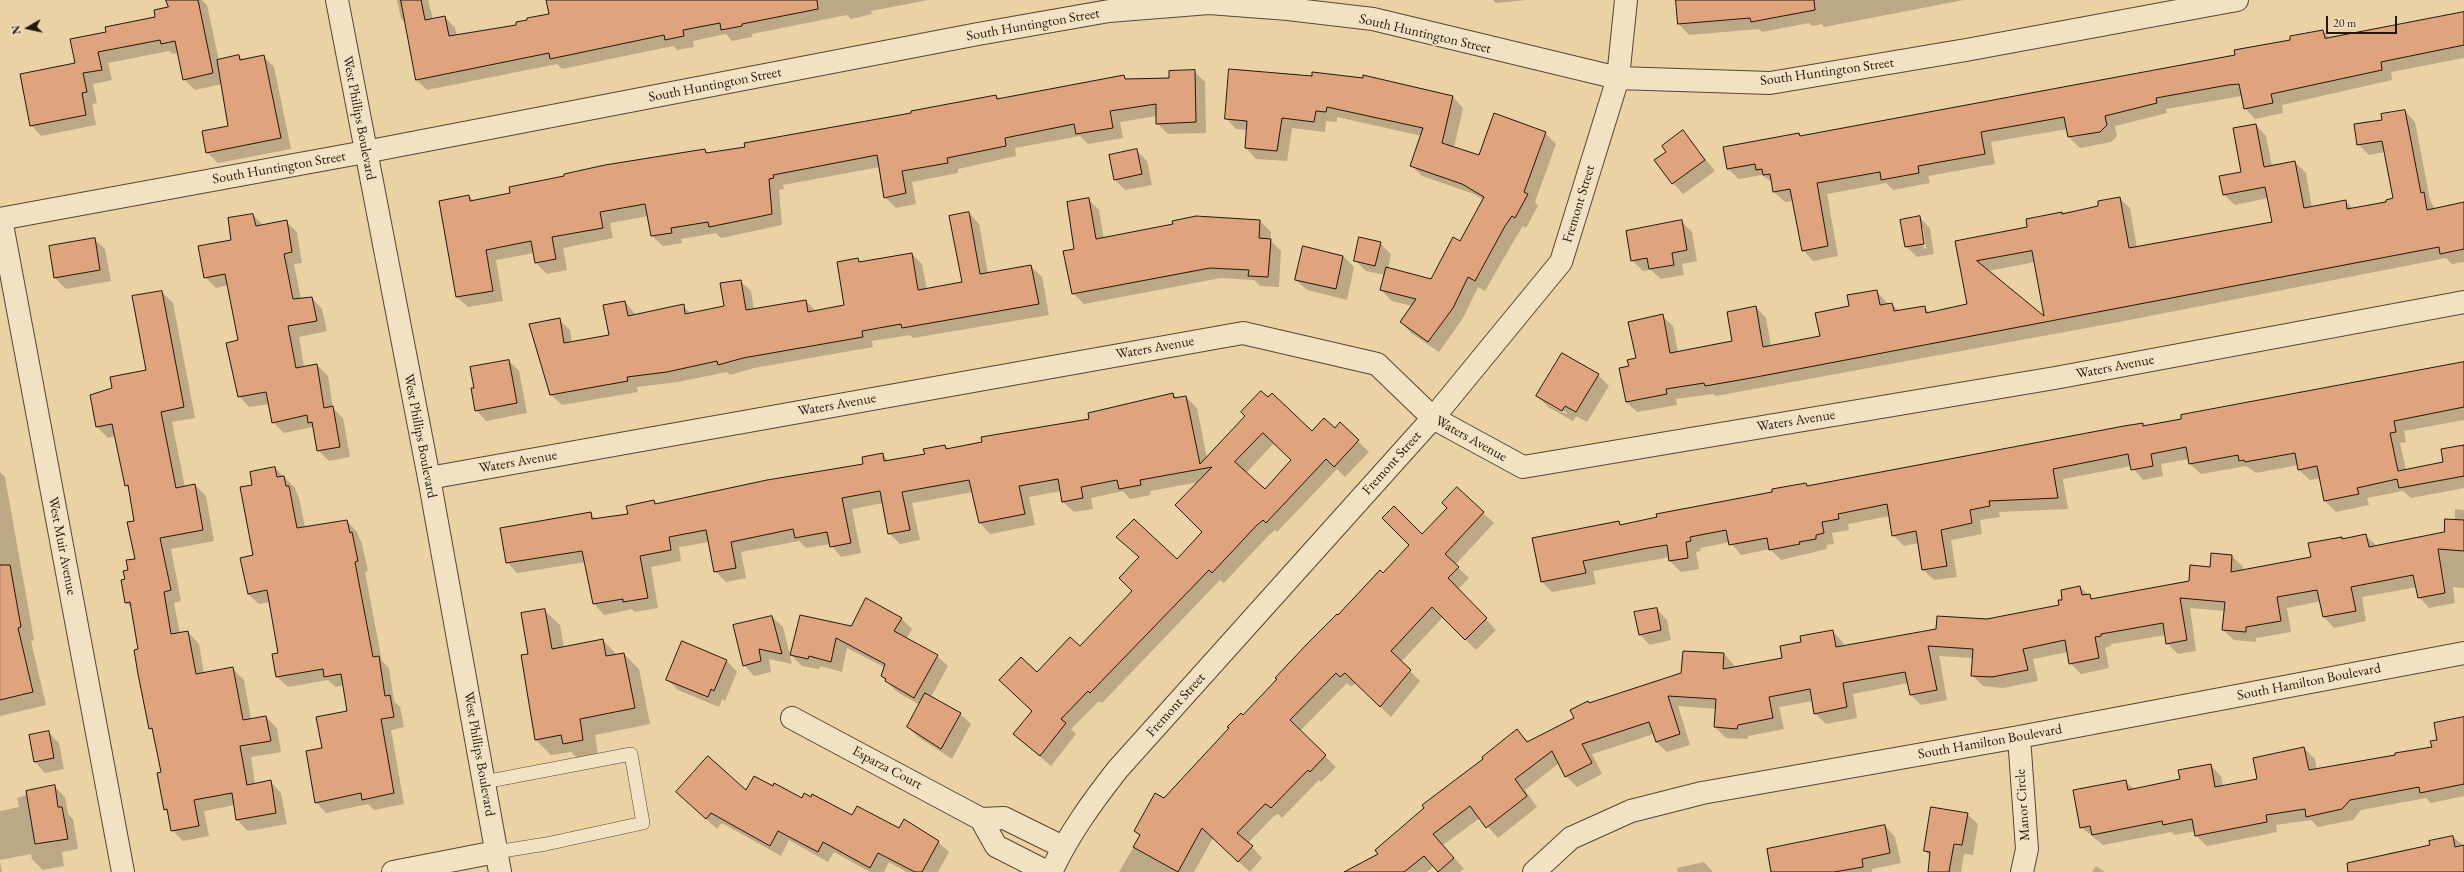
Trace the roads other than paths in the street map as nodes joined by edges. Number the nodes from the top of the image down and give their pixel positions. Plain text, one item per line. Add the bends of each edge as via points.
1 (337, 0) edge
2 (1626, 0) edge
3 (2236, 0) edge
4 (1618, 78) junction
5 (365, 152) junction
6 (0, 219) edge
7 (2464, 302) edge
8 (1433, 418) junction
9 (428, 478) junction
10 (2464, 652) edge
11 (792, 718) dead end
12 (2019, 737) junction
13 (484, 782) junction
14 (981, 819) junction
15 (1063, 847) junction
16 (498, 862) edge
17 (123, 872) edge
18 (393, 872) edge
19 (1047, 872) edge
20 (1051, 872) edge
21 (1534, 872) edge
22 (2022, 872) edge

1 - 5 street, West Phillips Boulevard
2 - 4 street, Fremont Street
3 - 4 street, South Huntington Street via 1966,50 1770,82
4 - 5 street, South Huntington Street via 1373,19 1209,3 1109,12 978,34
4 - 8 street, Fremont Street via 1561,262
5 - 6 street, South Huntington Street
5 - 9 street, West Phillips Boulevard
6 - 17 street, West Muir Avenue
7 - 8 street, Waters Avenue via 2047,379 1523,467
8 - 9 street, Waters Avenue via 1377,364 1243,333
8 - 15 street, Fremont Street via 1118,769 1089,806
9 - 13 street, West Phillips Boulevard
10 - 12 street, South Hamilton Boulevard
11 - 14 street, Esparza Court
12 - 21 street, South Hamilton Boulevard via 1702,793 1631,811 1571,838
12 - 22 street, Manor Circle via 2026,849
13 - 16 street, West Phillips Boulevard
13 - 16 lane via 631,754 643,823 546,844
14 - 15 street via 1004,818
14 - 19 street via 996,846
15 - 20 street, Fremont Street
16 - 18 street

